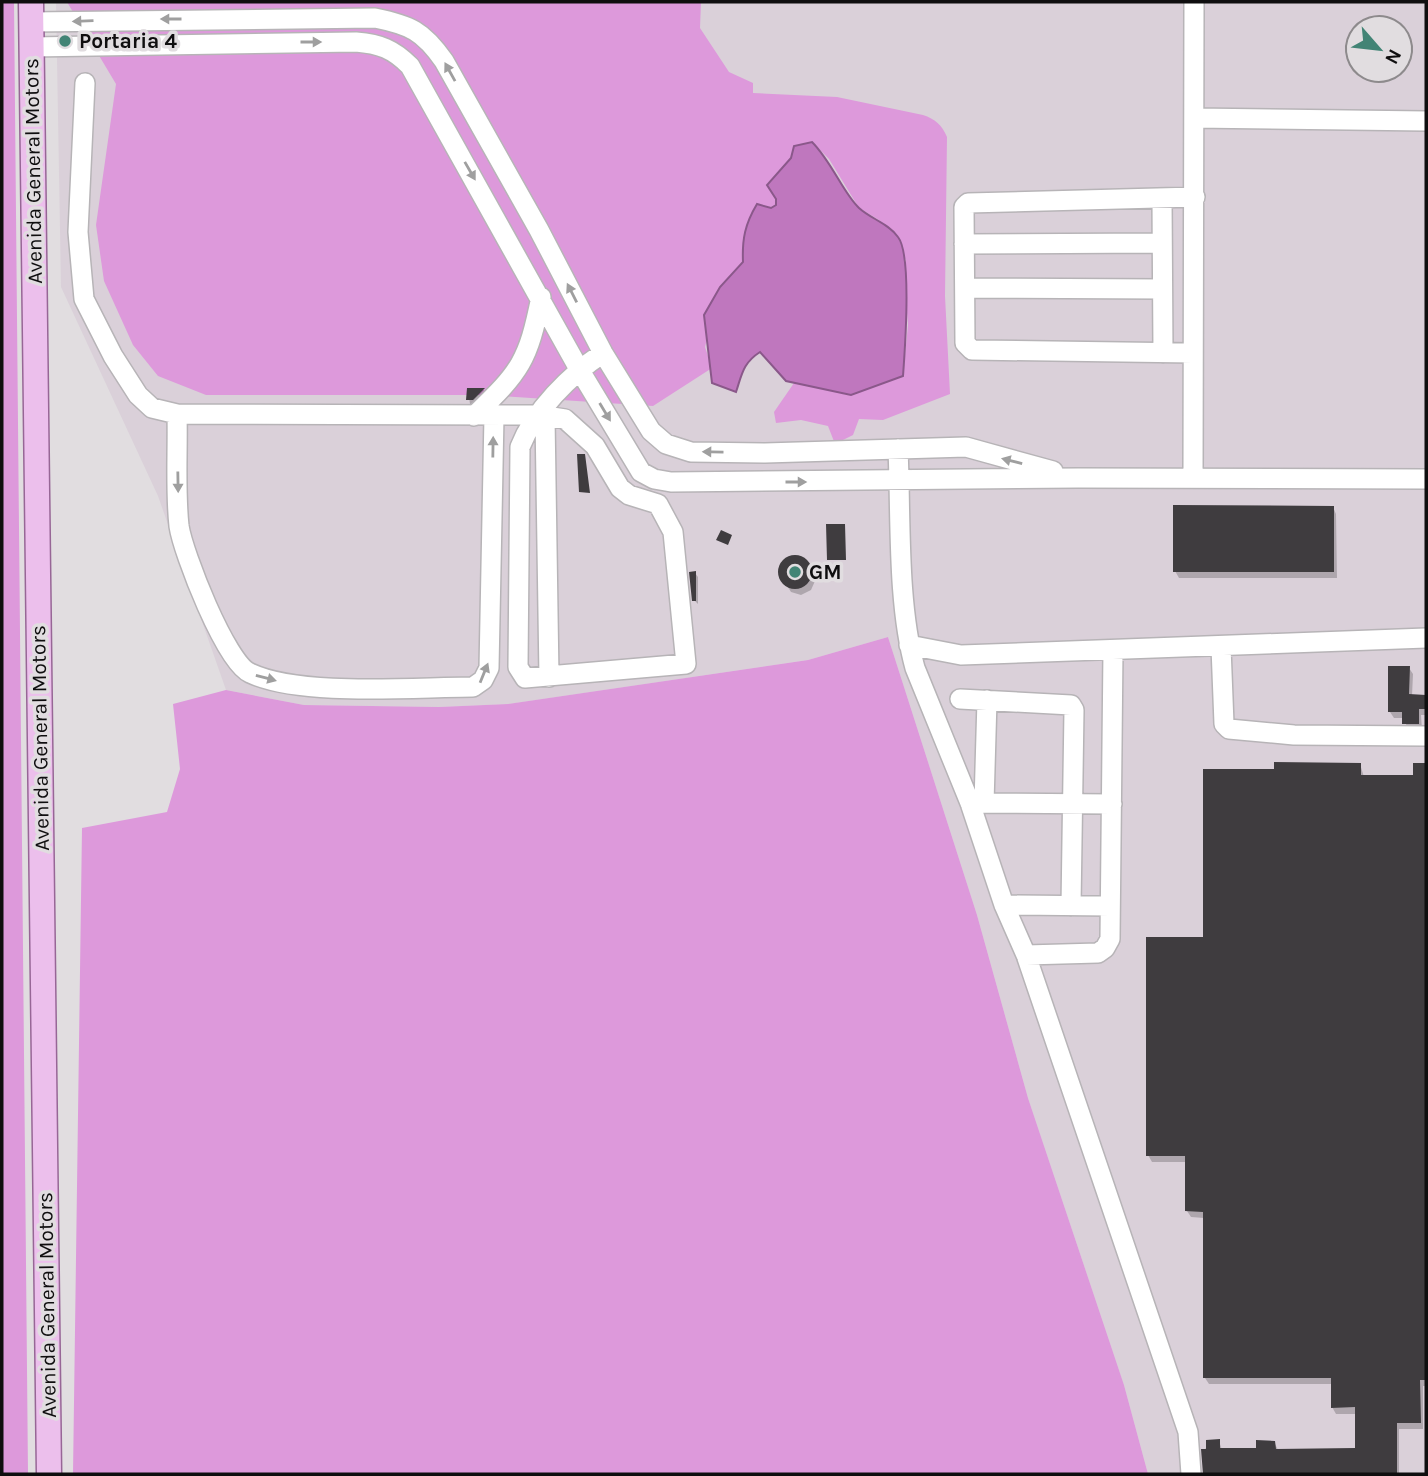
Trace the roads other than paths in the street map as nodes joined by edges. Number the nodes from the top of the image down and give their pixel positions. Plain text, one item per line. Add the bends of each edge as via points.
1 (1194, 2) edge
2 (31, 12) edge
3 (242, 18) junction
4 (136, 19) junction
5 (242, 41) junction
6 (137, 43) junction
7 (31, 47) junction
8 (85, 83) dead end
9 (1194, 118) junction
10 (1426, 121) edge
11 (1195, 197) junction
12 (1162, 198) junction
13 (540, 230) junction
14 (1163, 243) junction
15 (964, 244) junction
16 (512, 245) junction
17 (965, 288) junction
18 (1163, 289) junction
19 (541, 297) junction
20 (603, 353) junction
21 (1163, 353) junction
22 (1193, 353) junction
23 (579, 369) junction
24 (177, 414) junction
25 (474, 416) junction
26 (494, 416) junction
27 (542, 416) junction
28 (898, 449) junction
29 (1193, 477) junction
30 (1078, 478) junction
31 (1426, 479) edge
32 (900, 482) junction
33 (1426, 638) edge
34 (909, 645) junction
35 (1220, 647) junction
36 (1113, 650) junction
37 (549, 677) junction
38 (960, 699) dead end
39 (987, 700) junction
40 (1426, 736) edge
41 (977, 803) junction
42 (1073, 804) junction
43 (1112, 804) junction
44 (1004, 905) junction
45 (1071, 906) junction
46 (1110, 906) junction
47 (1026, 955) junction
48 (49, 1474) edge
49 (1191, 1474) edge

1 - 9 lane
4 -> 2 lane
2 - 7 main road, Avenida General Motors
3 -> 4 lane
3 - 5 lane
13 -> 3 lane via 429,39 405,24 375,18
4 - 6 lane
5 - 6 lane
5 -> 16 lane via 356,42 379,44 396,52 410,66
6 - 7 lane
7 - 48 main road, Avenida General Motors
8 - 24 lane via 78,232 84,299 138,395 152,408
9 - 10 lane
9 - 11 lane
11 - 12 lane
11 - 22 lane
12 - 14 lane
12 - 15 lane via 968,203 964,207
13 - 16 lane
20 -> 13 lane
14 - 15 lane
14 - 18 lane
15 - 17 lane
16 - 19 lane
17 - 18 lane
17 - 21 lane via 965,343 972,350
18 - 21 lane
19 - 23 lane
19 - 25 lane via 524,359 513,379
20 - 23 lane
28 -> 20 lane via 691,452 666,444 651,431
21 - 22 lane
22 - 29 lane
23 - 27 lane
23 -> 32 lane via 641,472 654,479
24 - 25 lane
24 -> 26 lane via 180,529 216,625 248,673 316,687 473,687 483,680 489,668
25 - 26 lane
26 - 27 lane
27 - 37 lane
27 - 37 lane via 527,430 520,447 517,667 525,678
27 - 37 lane via 565,419 595,446 620,488 658,505 673,532 688,660 686,664
30 -> 28 lane via 967,447
28 - 32 lane
29 - 30 lane
29 - 31 lane
30 - 32 lane
32 - 34 lane
33 - 35 lane
34 - 36 lane via 961,655
34 - 41 lane
35 - 36 lane
35 - 40 lane via 1224,724 1229,729 1294,735
36 - 43 lane
38 - 39 lane
39 - 41 lane
39 - 42 lane via 1072,705
41 - 42 lane
41 - 44 lane
42 - 43 lane
42 - 45 lane
43 - 46 lane
44 - 45 lane
44 - 47 lane
45 - 46 lane
46 - 47 lane via 1110,939 1098,953
47 - 49 lane via 1188,1432

